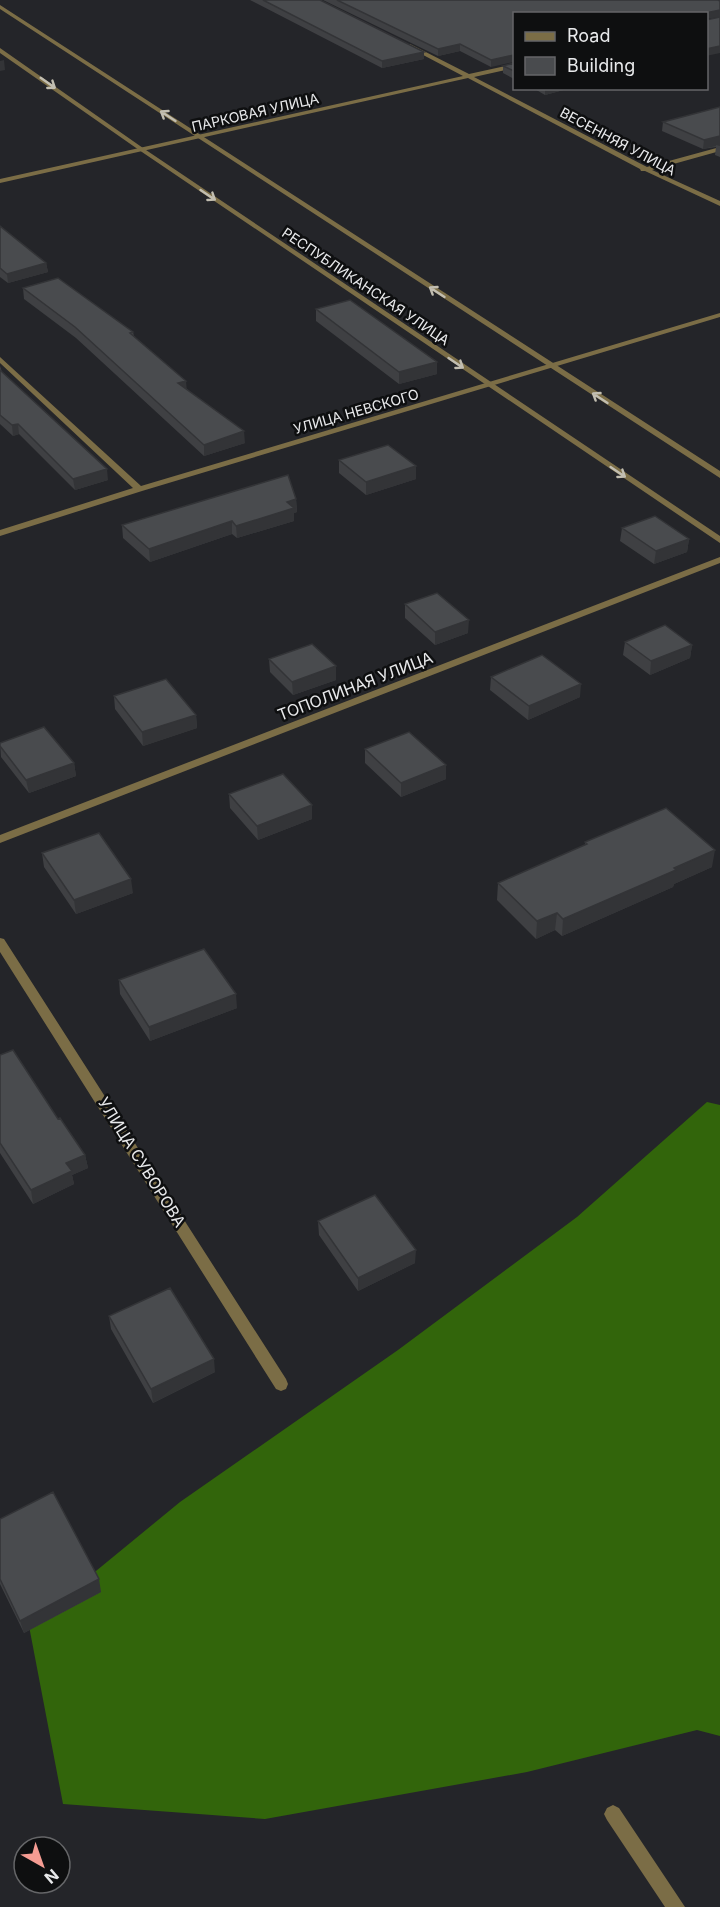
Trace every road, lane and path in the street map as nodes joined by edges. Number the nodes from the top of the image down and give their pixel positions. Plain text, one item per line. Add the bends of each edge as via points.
1 (0, 7) edge
2 (400, 41) edge
3 (0, 50) edge
4 (513, 66) edge
5 (469, 76) junction
6 (200, 136) junction
7 (141, 149) junction
8 (720, 149) edge
9 (643, 170) junction
10 (0, 181) edge
11 (720, 204) edge
12 (720, 315) edge
13 (0, 359) edge
14 (551, 367) junction
15 (490, 386) junction
16 (720, 475) edge
17 (139, 489) junction
18 (0, 533) edge
19 (720, 540) edge
20 (720, 560) edge
21 (0, 840) edge
22 (0, 942) edge
23 (281, 1384) dead end
24 (613, 1814) dead end
25 (675, 1907) edge

6 -> 1 street, РЕСПУБЛИКАНСКАЯ УЛИЦА
2 - 5 street, ВЕСЕННЯЯ УЛИЦА
3 -> 7 street, РЕСПУБЛИКАНСКАЯ УЛИЦА
4 - 5 street, ПАРКОВАЯ УЛИЦА
5 - 6 street, ПАРКОВАЯ УЛИЦА
5 - 9 street, ВЕСЕННЯЯ УЛИЦА
6 - 7 street, ПАРКОВАЯ УЛИЦА
14 -> 6 street, РЕСПУБЛИКАНСКАЯ УЛИЦА
7 - 10 street, ПАРКОВАЯ УЛИЦА
7 -> 15 street, РЕСПУБЛИКАНСКАЯ УЛИЦА
8 - 9 street
9 - 11 street, ВЕСЕННЯЯ УЛИЦА
12 - 14 street, УЛИЦА НЕВСКОГО
13 - 17 street
14 - 15 street, УЛИЦА НЕВСКОГО
16 -> 14 street, РЕСПУБЛИКАНСКАЯ УЛИЦА
15 - 17 street, УЛИЦА НЕВСКОГО
15 -> 19 street, РЕСПУБЛИКАНСКАЯ УЛИЦА
17 - 18 street, УЛИЦА НЕВСКОГО
20 - 21 street, ТОПОЛИНАЯ УЛИЦА
22 - 23 street, УЛИЦА СУВОРОВА
24 - 25 street

